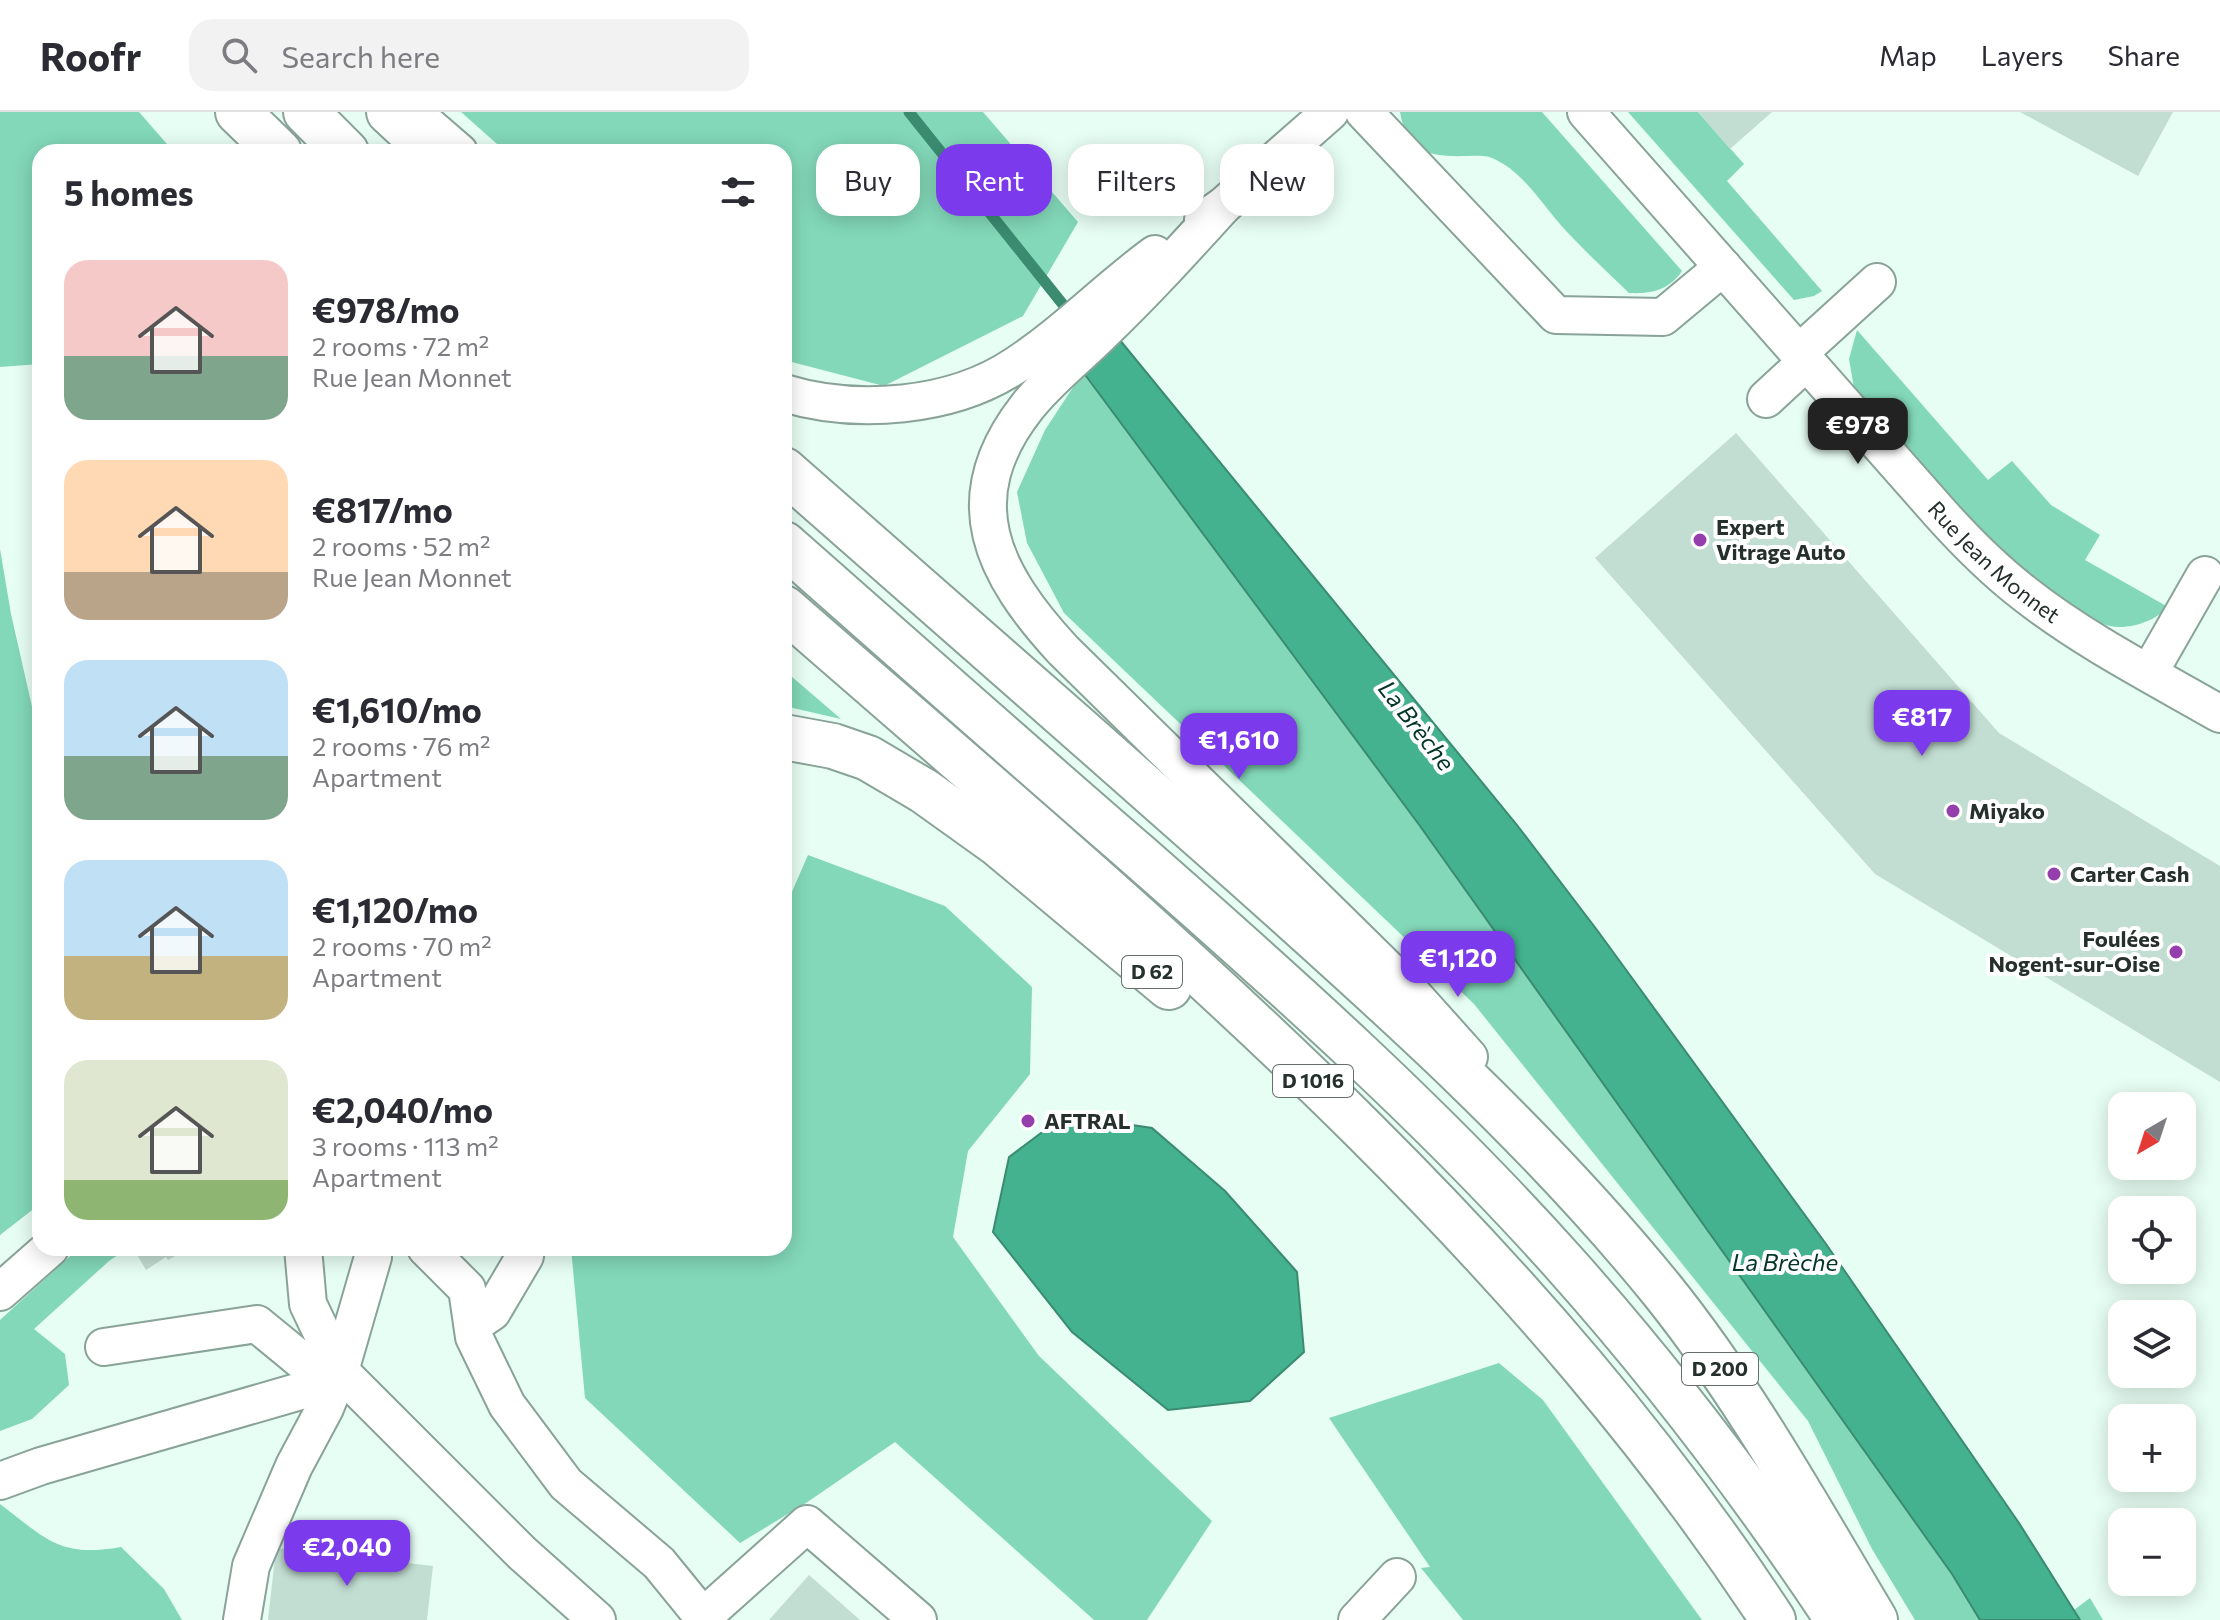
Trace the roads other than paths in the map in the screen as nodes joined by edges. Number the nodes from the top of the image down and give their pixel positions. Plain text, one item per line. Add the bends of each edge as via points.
1 (208, 112) edge
2 (238, 112) edge
3 (306, 112) edge
4 (389, 112) edge
5 (413, 112) edge
6 (1330, 112) edge
7 (1364, 112) edge
8 (1586, 112) edge
9 (235, 144) edge
10 (271, 144) edge
11 (338, 144) edge
12 (423, 144) edge
13 (450, 144) edge
14 (1723, 267) junction
15 (1877, 282) dead end
16 (1802, 358) junction
17 (1050, 360) junction
18 (792, 395) edge
19 (1766, 399) dead end
20 (792, 477) edge
21 (792, 551) edge
22 (2205, 575) dead end
23 (792, 615) edge
24 (2149, 673) junction
25 (2220, 714) edge
26 (792, 738) edge
27 (1529, 1143) junction
28 (41, 1256) edge
29 (304, 1256) edge
30 (373, 1256) edge
31 (434, 1256) edge
32 (525, 1256) edge
33 (1489, 1260) junction
34 (0, 1292) edge
35 (473, 1325) junction
36 (104, 1347) dead end
37 (332, 1375) junction
38 (0, 1481) edge
39 (1397, 1577) dead end
40 (702, 1619) edge
41 (242, 1620) edge
42 (597, 1620) edge
43 (918, 1620) edge
44 (1357, 1620) edge
45 (1773, 1620) edge
46 (1838, 1620) edge
47 (1875, 1620) edge

1 - 9 main road
2 - 10 main road
3 - 11 main road
4 - 12 main road
5 - 13 street
6 - 17 street
7 - 14 street via 1556,315 1663,317
8 - 14 street, Rue Jean Monnet
14 - 16 street, Rue Jean Monnet
15 - 16 street
16 - 19 street
16 - 24 street, Rue Jean Monnet via 1950,525 2007,580 2079,632
17 - 18 street via 920,400 849,404
17 - 27 street via 994,472 988,517 1005,575 1063,650 1427,1009 1473,1062
20 - 27 main road, D 200 via 1419,1031
21 - 46 main road, D 1016 via 1304,1003 1463,1156 1564,1262 1660,1377
22 - 24 street
23 - 33 main road, D 1016 via 1216,990
24 - 25 street, Rue Jean Monnet
26 - 33 main road, D 62 via 868,758 960,815 1060,894 1373,1168
27 - 47 main road, D 200 via 1648,1274 1718,1365
28 - 34 street
29 - 37 street via 308,1304
30 - 37 street
31 - 35 street via 467,1289
32 - 35 street via 492,1312
33 - 45 main road, D 1016 via 1633,1427
35 - 40 street via 507,1405 566,1484 659,1563
36 - 37 street via 257,1324
37 - 38 street via 304,1390
37 - 41 street via 325,1408 251,1566
37 - 42 street
39 - 44 street
40 - 43 street via 807,1524

